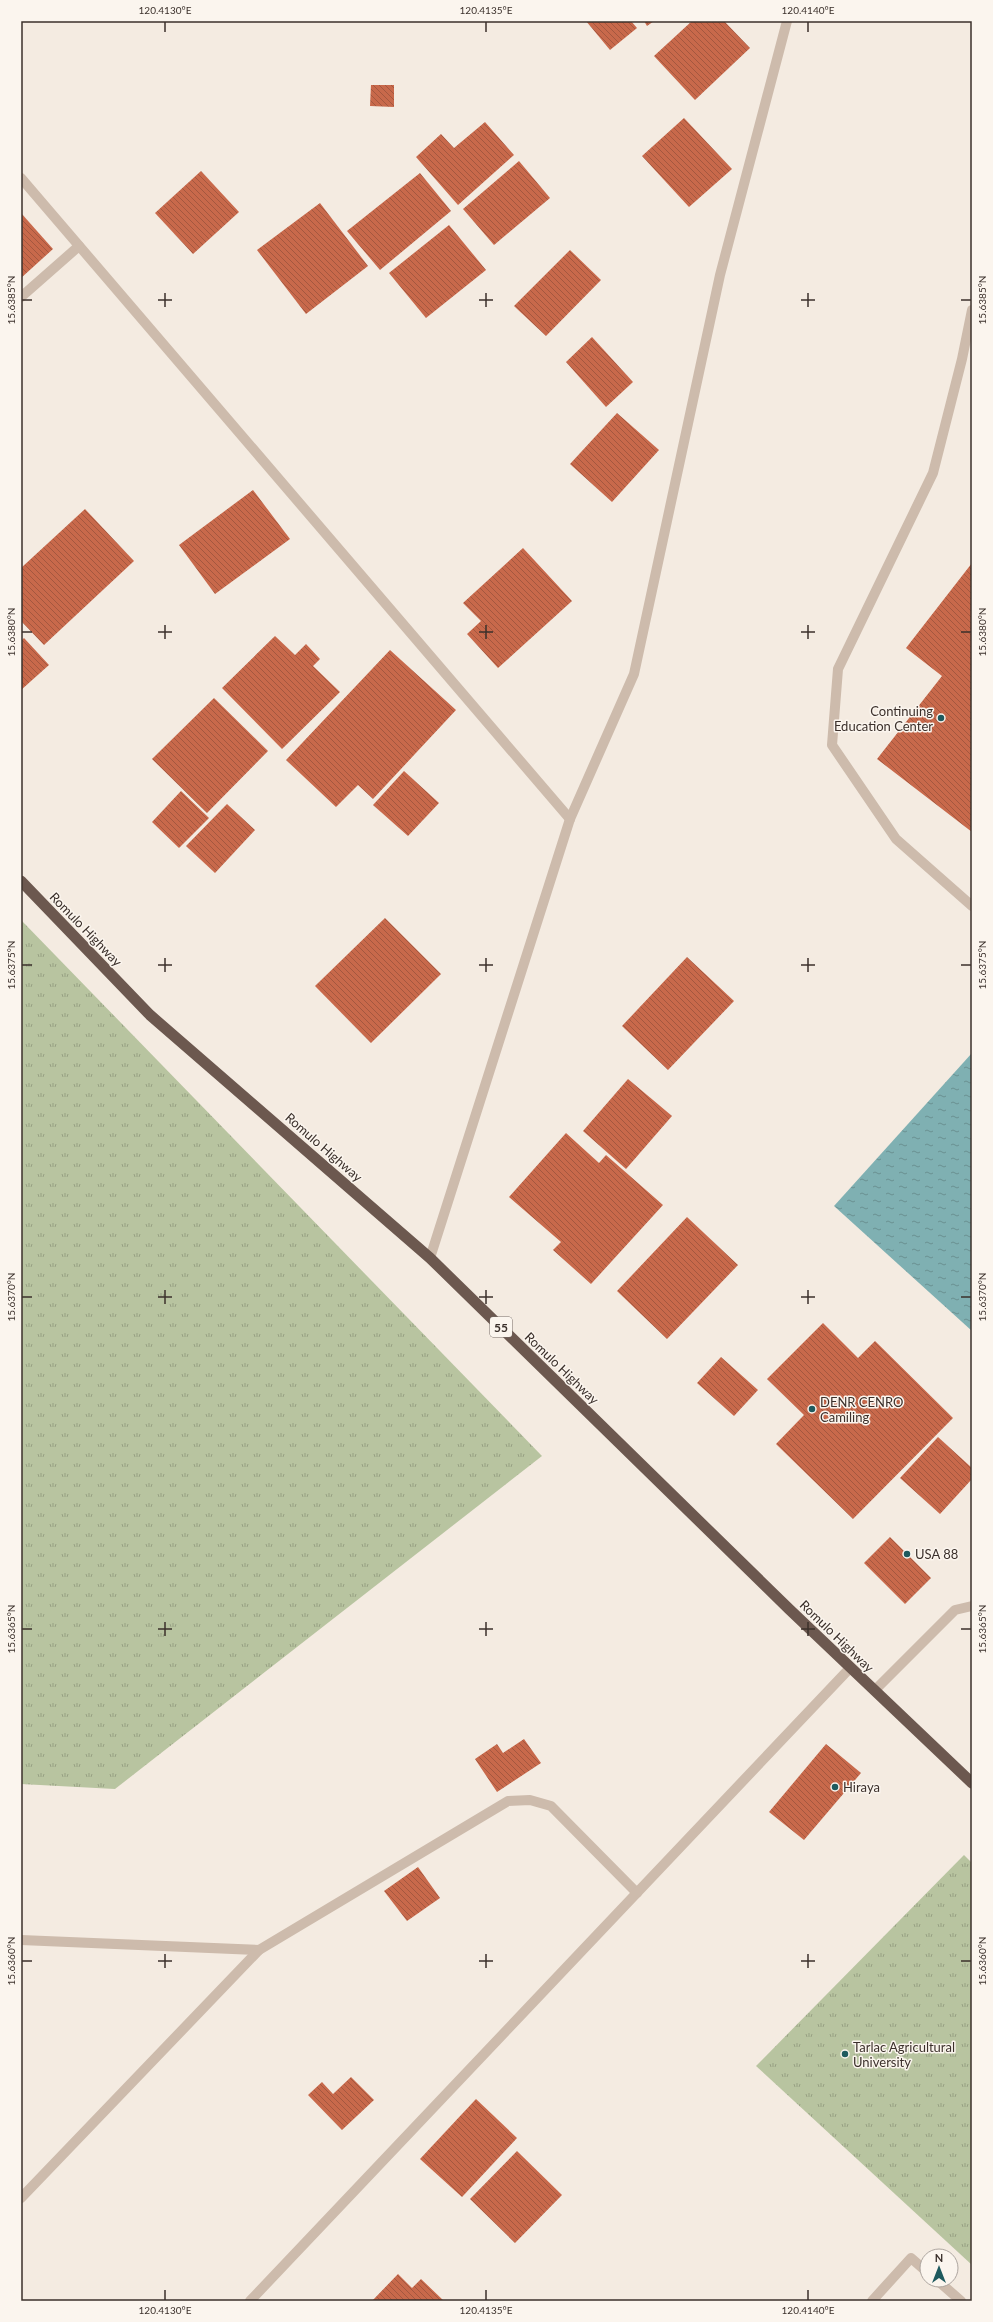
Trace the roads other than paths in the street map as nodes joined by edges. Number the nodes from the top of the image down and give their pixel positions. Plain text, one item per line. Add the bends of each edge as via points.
1 (787, 21) edge
2 (21, 178) edge
3 (79, 246) junction
4 (21, 297) edge
5 (972, 310) edge
6 (570, 819) junction
7 (21, 881) edge
8 (972, 906) edge
9 (430, 1258) junction
10 (972, 1606) edge
11 (850, 1668) junction
12 (875, 1690) junction
13 (972, 1783) edge
14 (637, 1893) junction
15 (21, 1940) edge
16 (259, 1950) junction
17 (21, 2198) edge
18 (919, 2265) edge
19 (946, 2288) edge
20 (250, 2301) edge
21 (872, 2301) edge
22 (961, 2301) edge

1 - 6 street via 720,275 634,674
2 - 3 street
3 - 4 street
3 - 6 street
5 - 8 street via 933,473 838,669 832,745 896,839
6 - 9 street
7 - 9 highway, Romulo Highway / 55 via 150,1015
9 - 11 highway, Romulo Highway / 55
10 - 12 street via 955,1610
11 - 12 highway, Romulo Highway / 55
11 - 14 street
12 - 13 highway, Romulo Highway / 55
14 - 16 street via 551,1806 530,1800 508,1801
14 - 20 street
15 - 16 street
16 - 17 street
18 - 21 street via 911,2258
19 - 22 street

